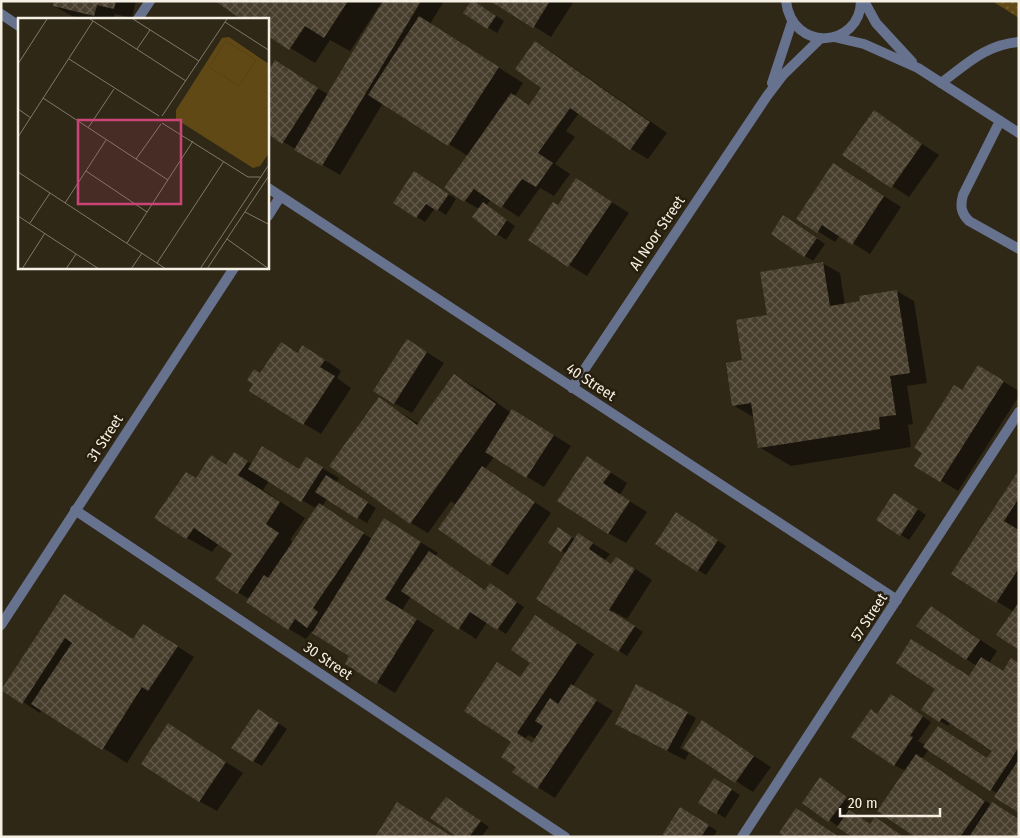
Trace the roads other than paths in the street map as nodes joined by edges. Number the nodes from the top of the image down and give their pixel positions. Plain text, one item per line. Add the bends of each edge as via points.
1 (150, 1) edge
2 (786, 1) edge
3 (863, 1) edge
4 (1, 14) edge
5 (139, 18) edge
6 (792, 22) junction
7 (18, 25) edge
8 (834, 37) junction
9 (821, 38) junction
10 (1019, 42) edge
11 (918, 68) junction
12 (941, 83) junction
13 (767, 96) junction
14 (1000, 121) junction
15 (1019, 133) edge
16 (269, 189) edge
17 (280, 197) junction
18 (269, 214) edge
19 (1019, 249) edge
20 (233, 269) edge
21 (572, 388) junction
22 (1019, 412) edge
23 (75, 510) junction
24 (897, 600) junction
25 (1, 625) edge
26 (564, 837) edge
27 (742, 837) edge

1 - 5 street
2 - 6 street
3 - 8 street via 856,22
3 - 11 street via 876,23
4 - 7 street
6 - 9 street via 800,31
6 - 13 street, Al Noor Street
8 - 9 street
8 - 11 street via 864,44
9 - 13 street, Al Noor Street via 783,75
10 - 12 street via 988,49
11 - 12 street
12 - 14 street
13 - 21 street, Al Noor Street
14 - 15 street
14 - 19 street via 963,195 961,209 969,221
16 - 17 street, 40 Street
17 - 18 street
17 - 21 street, 40 Street
20 - 23 street, 31 Street
21 - 24 street, 40 Street
22 - 24 street, 57 Street
23 - 25 street, 31 Street
23 - 26 street, 30 Street
24 - 27 street, 57 Street

